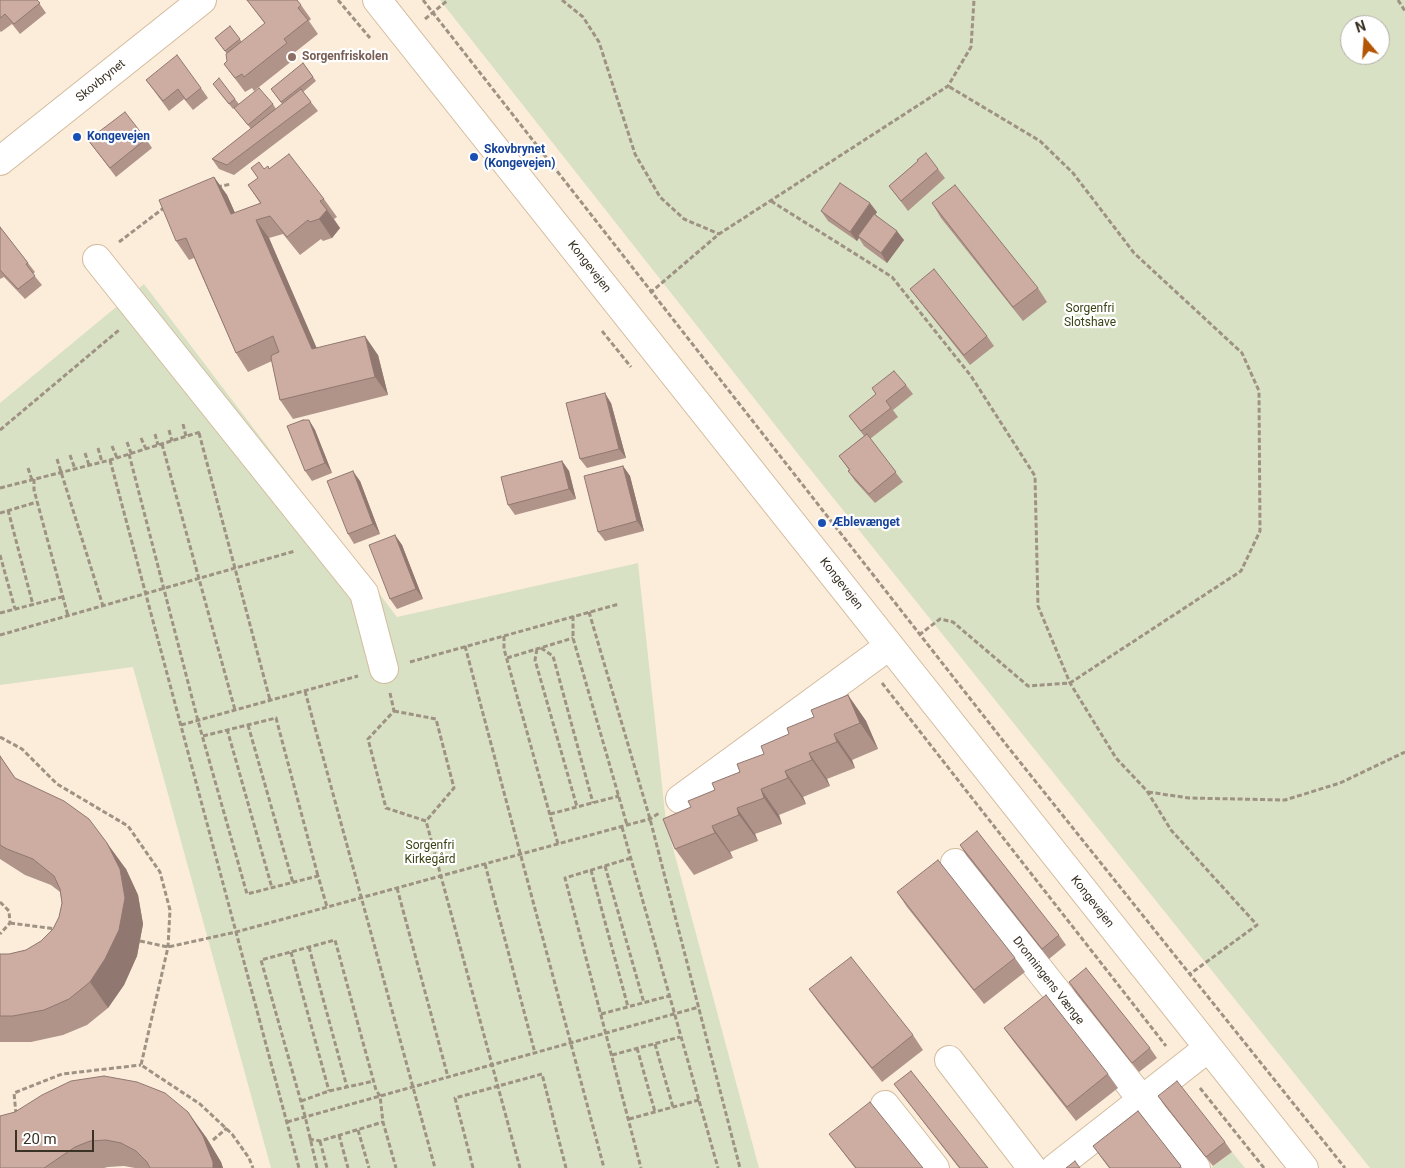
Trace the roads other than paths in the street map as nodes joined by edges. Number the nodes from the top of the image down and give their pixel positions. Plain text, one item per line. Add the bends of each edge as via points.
1 (202, 0) edge
2 (378, 0) edge
3 (4, 150) edge
4 (97, 259) road end
5 (890, 646) junction
6 (384, 669) road end
7 (680, 799) dead end
8 (955, 863) dead end
9 (1208, 1048) junction
10 (949, 1060) dead end
11 (1142, 1100) junction
12 (885, 1105) dead end
13 (935, 1168) edge
14 (1032, 1168) edge
15 (1055, 1168) edge
16 (1196, 1168) edge
17 (1304, 1168) edge

1 - 3 street, Skovbrynet
2 - 5 street, Kongevejen
4 - 6 street via 364,593
5 - 7 street
5 - 9 street, Kongevejen
8 - 11 street, Dronningens Vænge
9 - 11 street
9 - 17 street, Kongevejen
10 - 14 street
11 - 15 street
11 - 16 street, Dronningens Vænge
12 - 13 street

